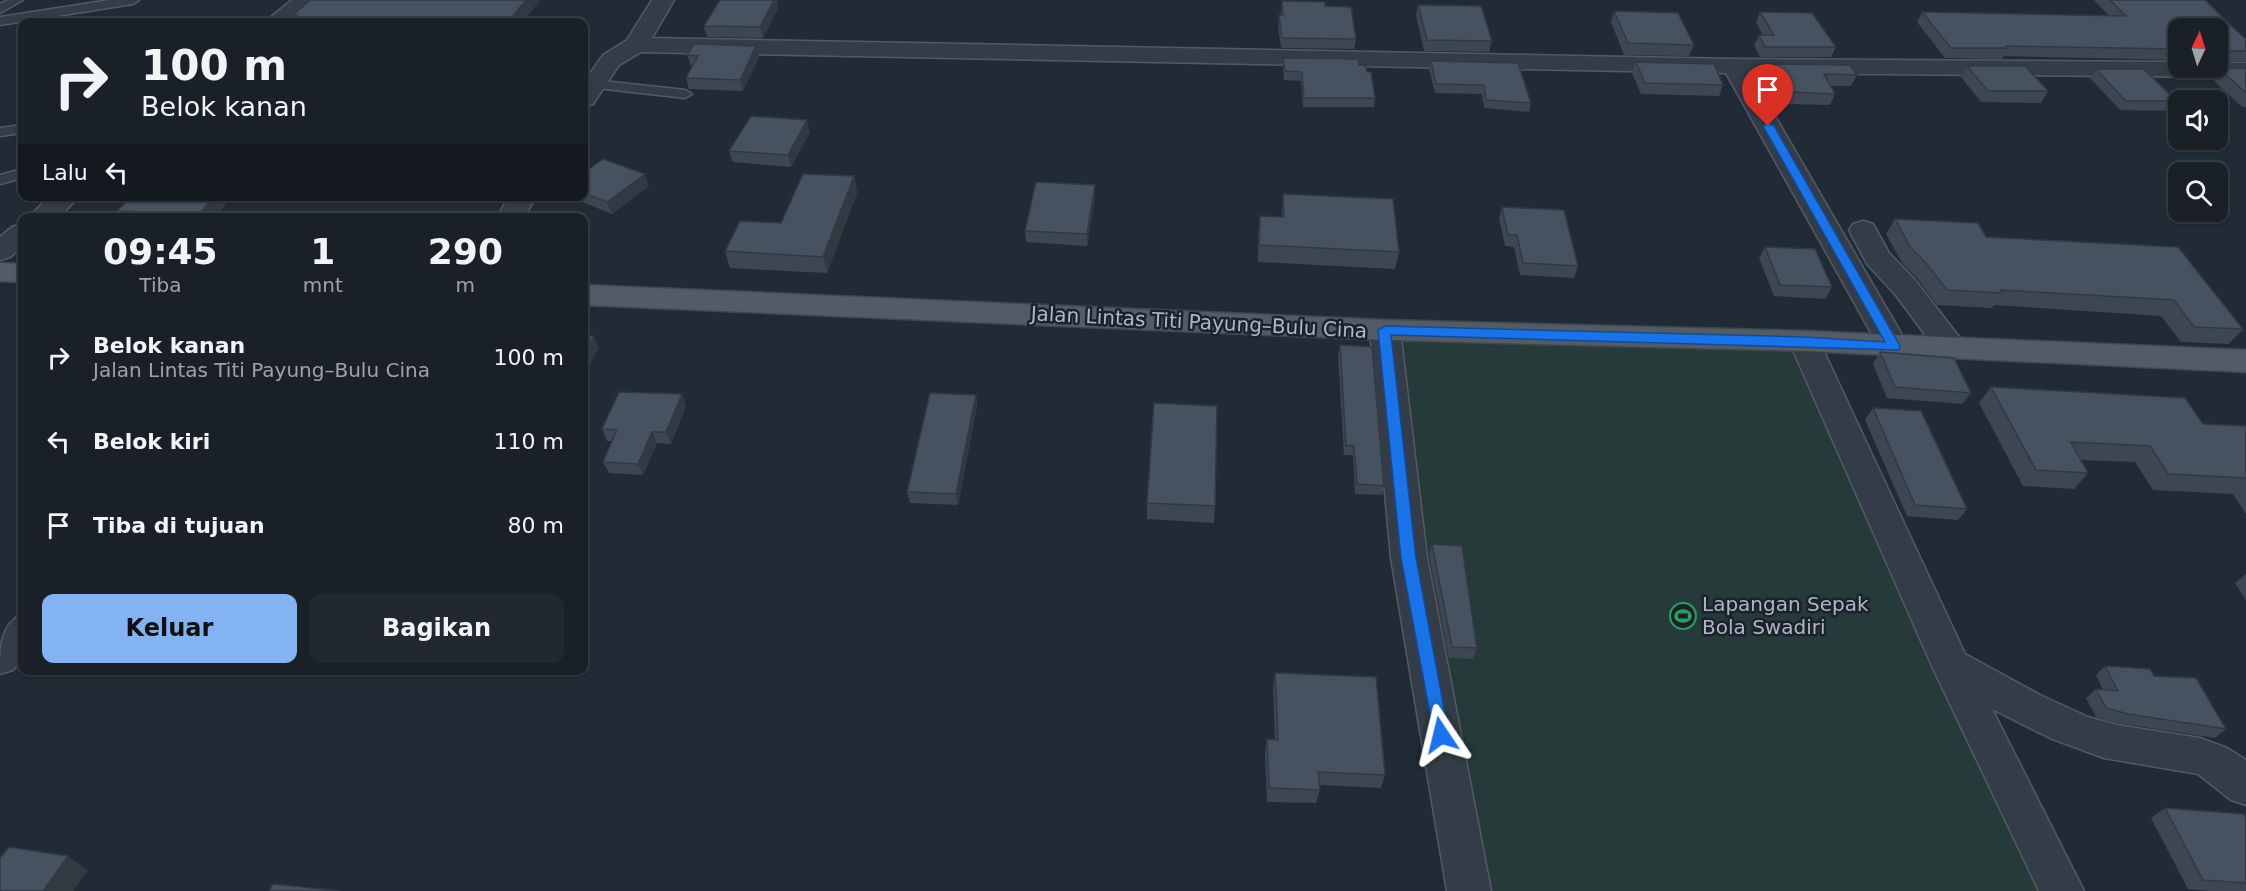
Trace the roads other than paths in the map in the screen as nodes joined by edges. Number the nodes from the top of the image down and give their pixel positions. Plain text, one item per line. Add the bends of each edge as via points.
1 (17, 0) edge
2 (133, 0) edge
3 (306, 0) edge
4 (663, 0) edge
5 (0, 9) edge
6 (18, 18) edge
7 (19, 18) edge
8 (284, 18) edge
9 (0, 21) edge
10 (636, 45) junction
11 (588, 60) edge
12 (611, 60) junction
13 (1734, 66) junction
14 (2246, 70) edge
15 (588, 92) edge
16 (685, 94) edge
17 (18, 173) edge
18 (0, 180) edge
19 (61, 201) edge
20 (48, 213) edge
21 (1863, 231) dead end
22 (18, 236) edge
23 (0, 252) edge
24 (0, 272) edge
25 (18, 273) edge
26 (588, 295) edge
27 (1385, 330) junction
28 (1804, 341) junction
29 (1894, 346) junction
30 (1952, 349) junction
31 (2246, 361) edge
32 (18, 635) edge
33 (0, 658) edge
34 (1951, 666) junction
35 (2246, 786) edge
36 (1469, 891) edge
37 (2062, 891) edge

1 - 5 lane
2 - 7 lane
3 - 8 street
4 - 10 street
6 - 9 lane
10 - 12 street
10 - 13 street
11 - 12 street
12 - 15 street
13 - 14 street
13 - 29 street
15 - 16 lane
17 - 18 lane
19 - 20 street
21 - 30 street via 1877,258 1905,287
22 - 23 street
24 - 25 main road
26 - 27 main road, Jalan Lintas Titi Payung–Bulu Cina
27 - 28 main road, Jalan Lintas Titi Payung–Bulu Cina
27 - 36 street via 1408,558
28 - 29 main road, Jalan Lintas Titi Payung–Bulu Cina
28 - 34 street
29 - 30 main road, Jalan Lintas Titi Payung–Bulu Cina
30 - 31 main road, Jalan Lintas Titi Payung–Bulu Cina
32 - 33 street
34 - 35 street via 2082,732 2104,740 2210,760
34 - 37 street

